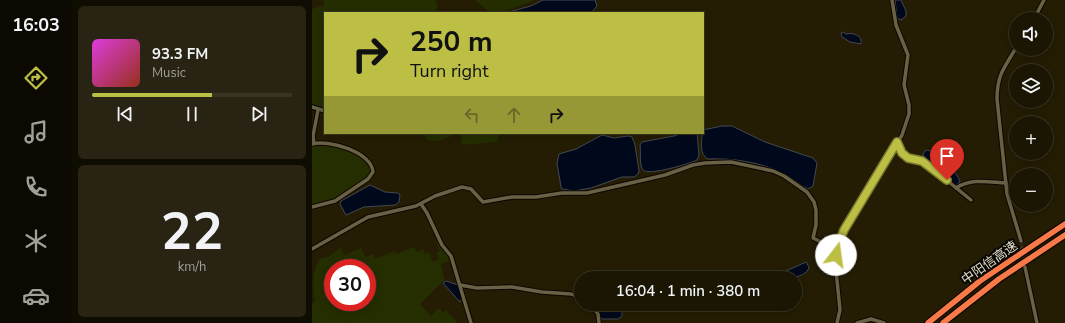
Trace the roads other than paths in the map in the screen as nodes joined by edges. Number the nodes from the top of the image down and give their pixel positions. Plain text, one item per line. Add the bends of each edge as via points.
1 (892, 0) edge
2 (1044, 0) edge
3 (1038, 12) edge
4 (1011, 56) edge
5 (312, 107) edge
6 (318, 110) junction
7 (324, 111) edge
8 (897, 142) junction
9 (313, 143) edge
10 (1006, 183) junction
11 (956, 188) junction
12 (971, 200) dead end
13 (420, 204) junction
14 (312, 207) edge
15 (1065, 224) edge
16 (1065, 235) edge
17 (1021, 241) tunnel mouth
18 (312, 249) edge
19 (837, 250) junction
20 (1025, 267) tunnel mouth
21 (460, 285) junction
22 (574, 295) edge
23 (596, 311) edge
24 (837, 322) edge
25 (471, 323) edge
26 (599, 323) edge
27 (842, 323) edge
28 (857, 323) edge
29 (884, 323) edge
30 (928, 323) edge
31 (943, 323) edge
32 (1037, 323) edge

1 - 8 street via 896,25 908,57 904,85 909,114 907,124
2 - 3 street
4 - 10 street via 997,84
5 - 6 street
6 - 7 street
6 - 9 street
8 - 11 street via 902,153 908,158 922,161
8 - 19 street via 844,230
9 - 14 street via 338,146 359,153 370,163 373,172 368,180 338,199
10 - 11 street via 972,181
10 - 17 street
11 - 12 street
13 - 18 street via 368,217
13 - 19 street via 462,187 471,189 483,202 512,197 578,194 665,175 693,165 731,162 773,171 807,192 816,210 813,238
13 - 21 street via 442,245 451,256
15 - 30 highway, 中阳信高速 via 980,281
16 - 31 highway, 中阳信高速 via 995,282
19 - 24 street via 840,310
20 - 32 street
21 - 22 street via 477,288 512,287
21 - 25 street
23 - 26 street
24 - 27 street
28 - 29 street via 871,319

